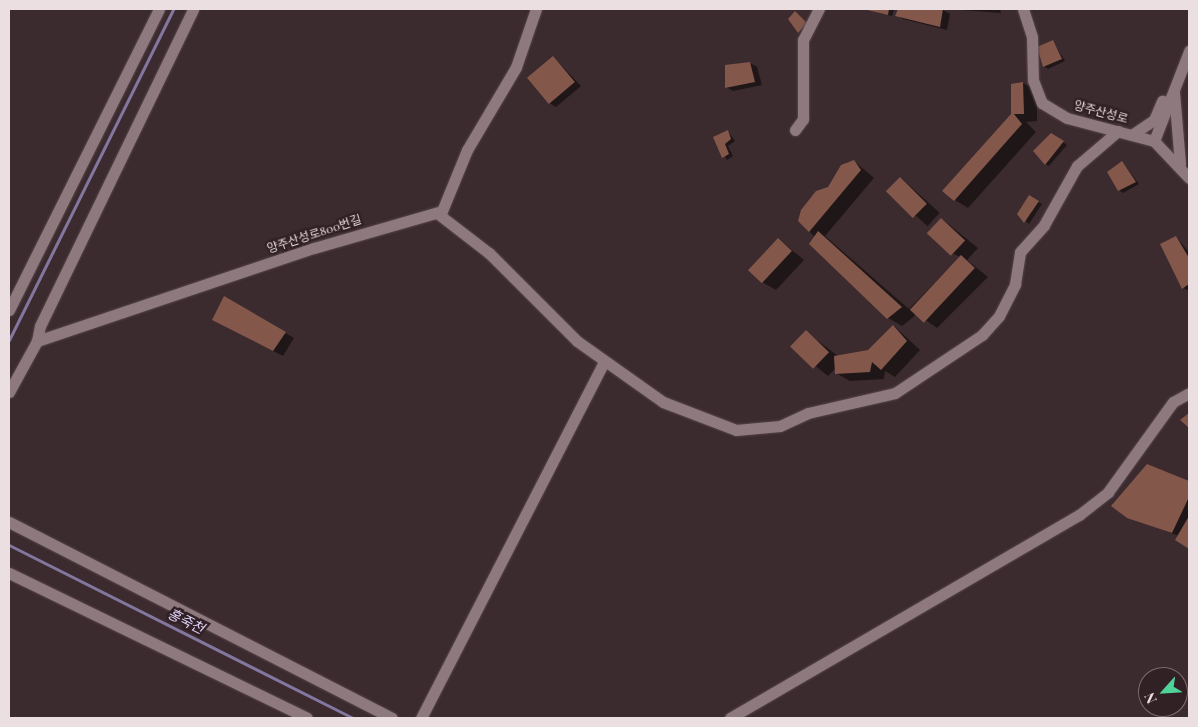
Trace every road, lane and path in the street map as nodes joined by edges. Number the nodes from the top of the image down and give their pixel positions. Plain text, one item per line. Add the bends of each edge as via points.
1 (159, 9) edge
2 (193, 9) edge
3 (536, 9) edge
4 (818, 9) edge
5 (1023, 9) edge
6 (1189, 51) edge
7 (1173, 85) junction
8 (795, 130) dead end
9 (1118, 131) junction
10 (1132, 134) junction
11 (1154, 141) junction
12 (1180, 164) junction
13 (1189, 178) edge
14 (437, 213) junction
15 (9, 310) edge
16 (37, 341) junction
17 (604, 362) junction
18 (9, 392) edge
19 (1189, 393) edge
20 (9, 522) edge
21 (9, 573) edge
22 (307, 718) edge
23 (392, 718) edge
24 (422, 718) edge
25 (730, 718) edge

1 - 15 street
2 - 16 street via 40,326
3 - 14 street via 516,67 467,150 442,211
4 - 8 street via 803,40 803,119
5 - 9 street, 양주산성로 via 1032,37 1033,80 1042,102 1067,118
6 - 7 street
7 - 10 street via 1154,120
7 - 11 street
7 - 12 street
9 - 10 street, 양주산성로
9 - 17 street via 1077,166 1044,225 1020,252 1015,284 988,329 896,393 816,411 780,426 736,430 663,402
10 - 11 street, 양주산성로
11 - 12 street, 양주산성로
12 - 13 street, 양주산성로
14 - 16 street, 양주산성로800번길 via 314,248
14 - 17 street via 488,252 577,342
16 - 18 street
17 - 24 street
19 - 25 street via 1174,402 1108,492 1079,515
20 - 23 street
21 - 22 street

